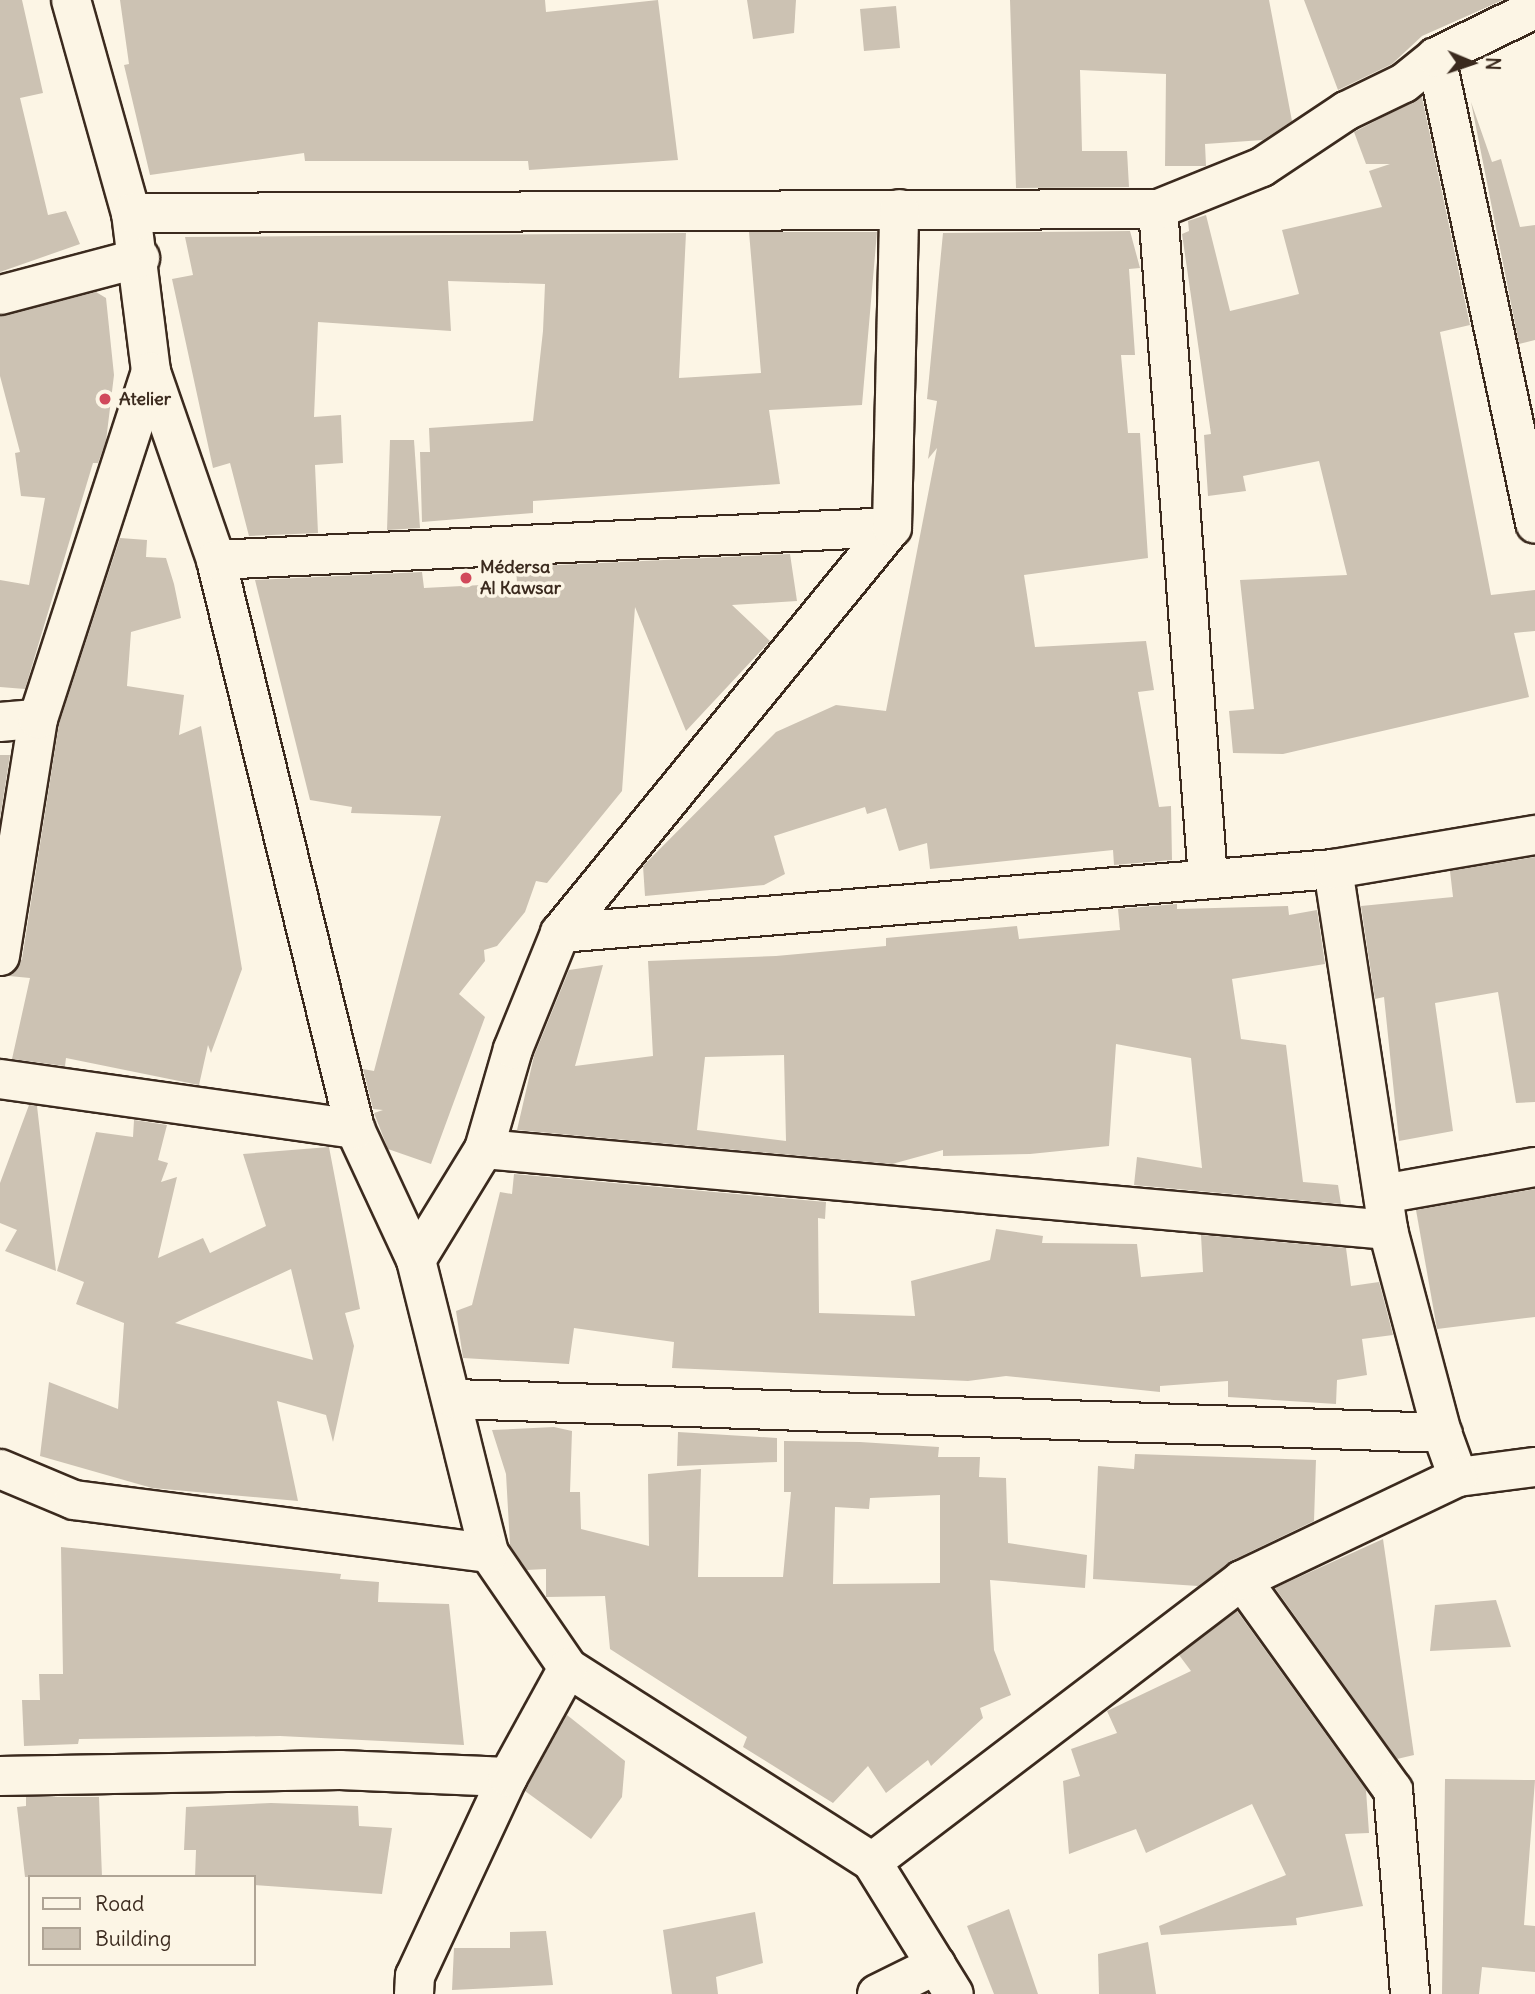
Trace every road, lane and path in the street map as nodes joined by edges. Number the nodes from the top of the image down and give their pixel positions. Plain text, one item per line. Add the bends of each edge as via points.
1 (71, 0) edge
2 (1535, 9) edge
3 (1436, 57) junction
4 (899, 209) junction
5 (1158, 209) junction
6 (131, 213) junction
7 (140, 257) junction
8 (0, 295) edge
9 (150, 372) junction
10 (1535, 524) edge
11 (892, 527) junction
12 (216, 560) junction
13 (38, 719) junction
14 (0, 722) edge
15 (1535, 835) edge
16 (1333, 869) junction
17 (1208, 879) junction
18 (560, 933) junction
19 (0, 956) edge
20 (0, 1079) edge
21 (355, 1129) junction
22 (484, 1149) junction
23 (1535, 1167) edge
24 (1385, 1212) junction
25 (416, 1260) junction
26 (455, 1399) junction
27 (1442, 1433) junction
28 (1535, 1467) edge
29 (0, 1469) edge
30 (1458, 1477) junction
31 (489, 1553) junction
32 (1242, 1580) junction
33 (568, 1668) junction
34 (0, 1776) edge
35 (508, 1777) junction
36 (872, 1862) junction
37 (945, 1980) edge
38 (414, 1994) edge
39 (877, 1994) edge
40 (1410, 1994) edge

1 - 6 street
2 - 3 street
3 - 5 street via 1404,83 1346,111 1262,167
3 - 10 street
4 - 5 street
4 - 6 street
4 - 11 street
5 - 17 street
6 - 7 street
7 - 8 street
7 - 9 street
9 - 12 street
9 - 13 street
11 - 12 street
11 - 18 street
12 - 21 street
13 - 14 street
13 - 19 street
15 - 16 street
16 - 17 street
16 - 24 street
17 - 18 street
18 - 22 street via 513,1049
20 - 21 street
21 - 25 street
22 - 24 street
22 - 25 street
23 - 24 street
24 - 27 street
25 - 26 street
26 - 27 street
26 - 31 street
27 - 30 street
28 - 30 street
29 - 31 street via 74,1500
30 - 32 street
31 - 33 street
32 - 36 street
32 - 40 street via 1393,1790
33 - 35 street
33 - 36 street
34 - 35 street via 340,1770
35 - 38 street via 415,1976
36 - 37 street
37 - 39 street

